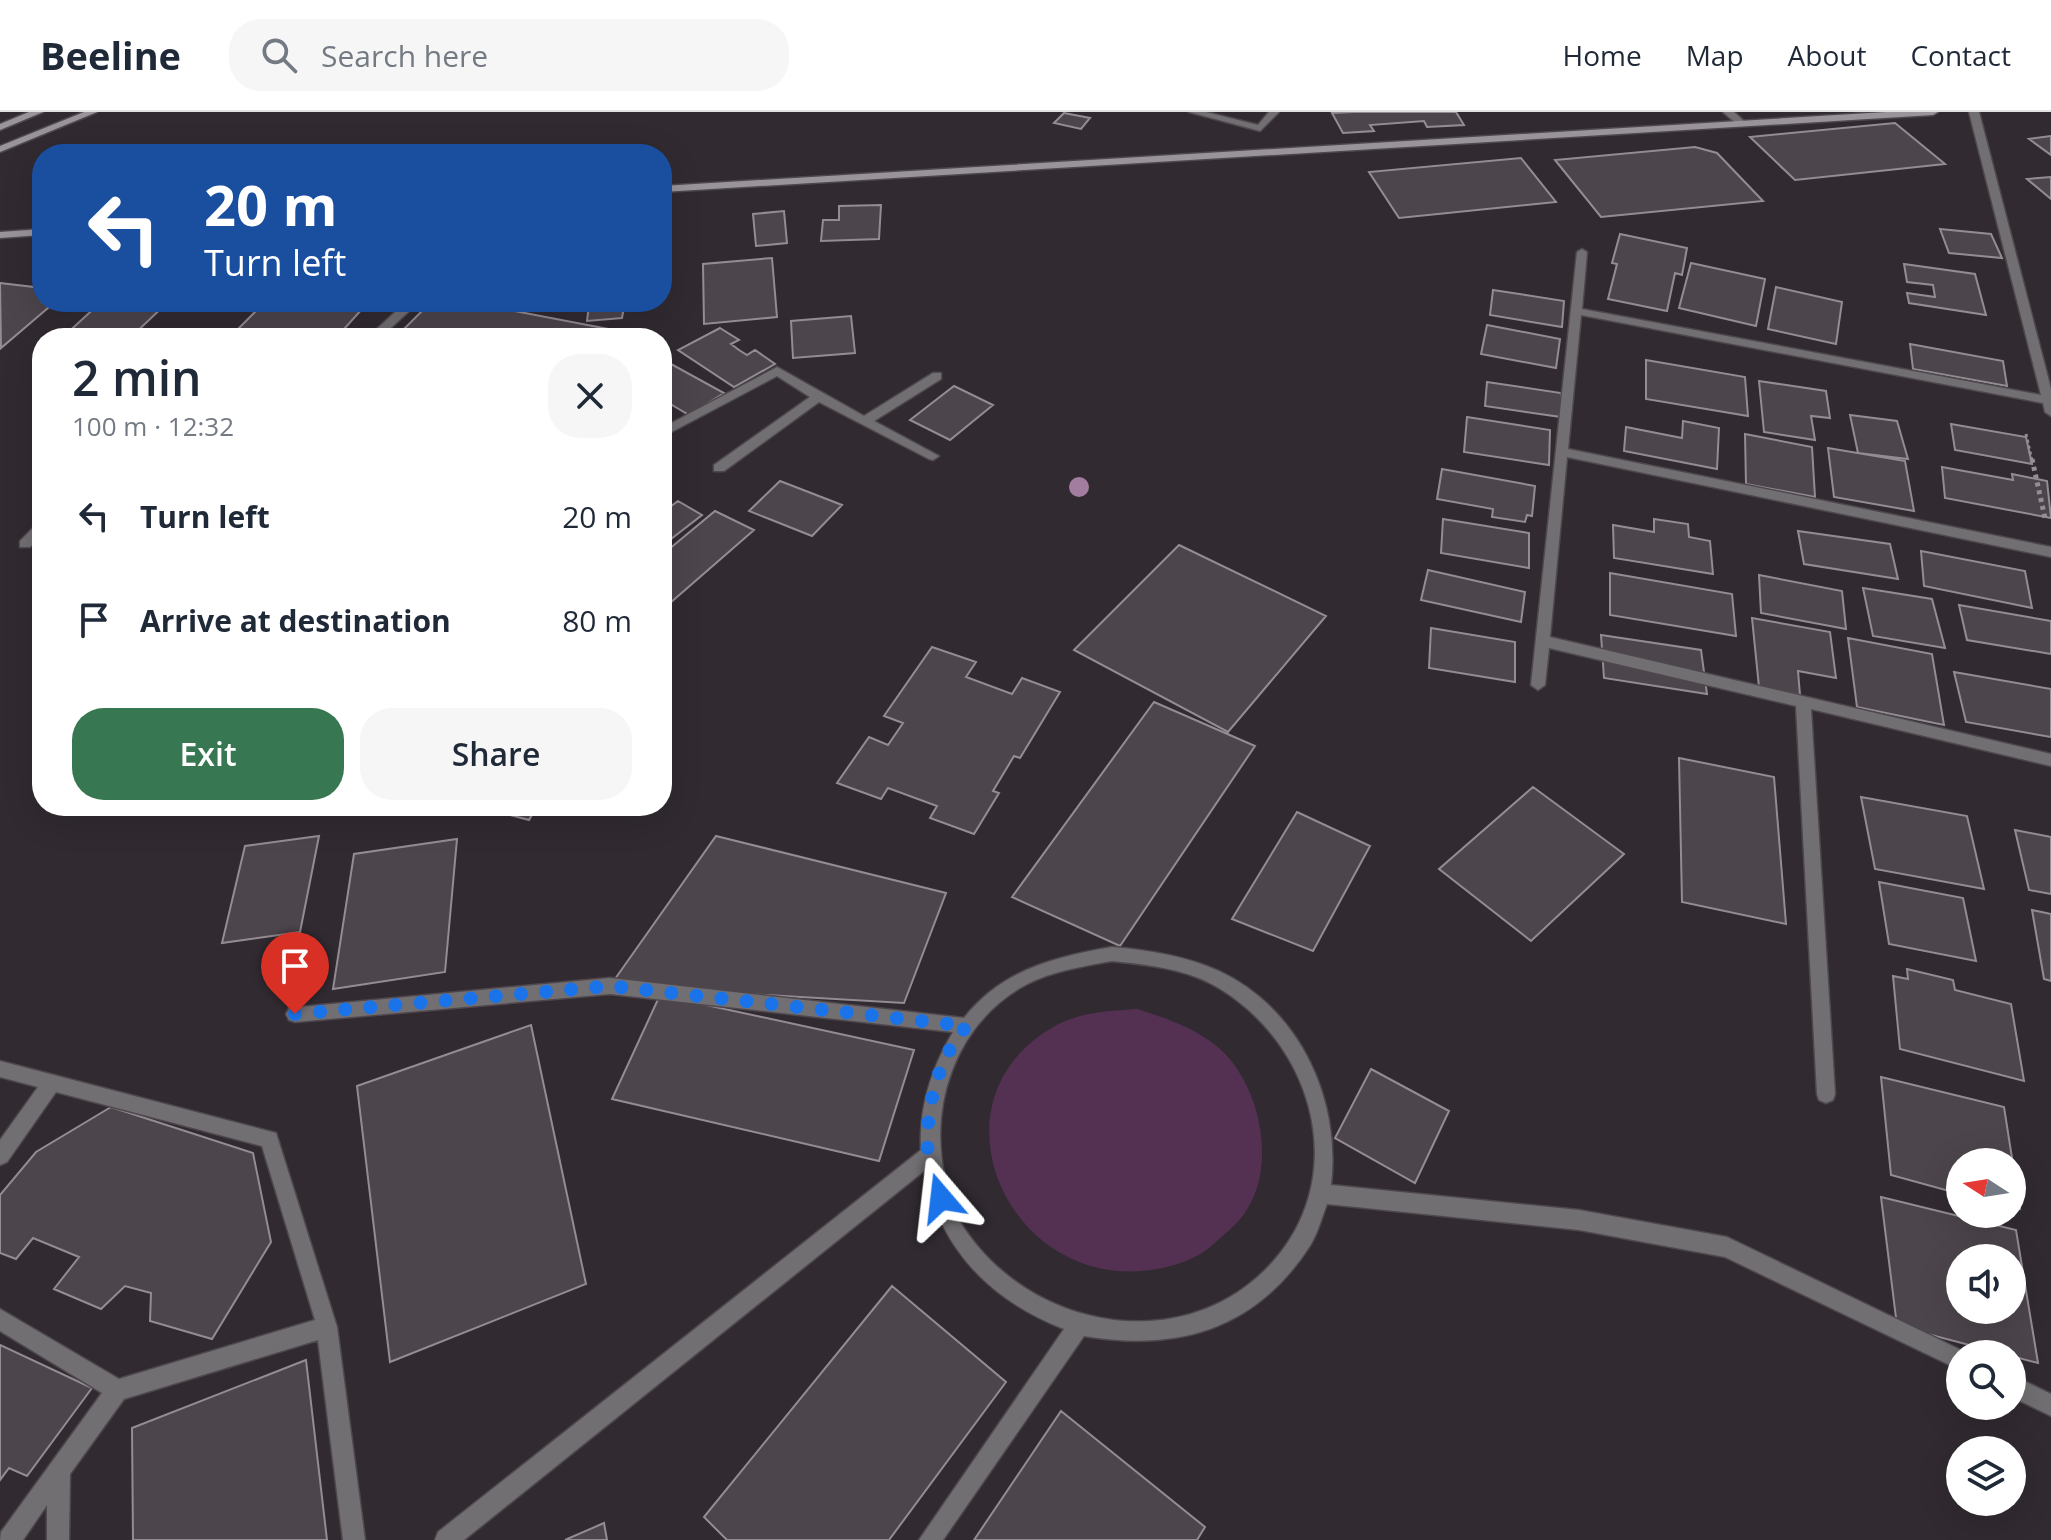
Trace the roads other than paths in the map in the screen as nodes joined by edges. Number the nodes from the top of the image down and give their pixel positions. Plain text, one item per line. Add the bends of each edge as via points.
1 (38, 112) edge
2 (92, 112) edge
3 (1194, 112) edge
4 (1274, 112) edge
5 (1728, 112) edge
6 (1933, 112) edge
7 (1974, 112) edge
8 (1741, 123) junction
9 (0, 127) edge
10 (0, 149) edge
11 (672, 188) edge
12 (32, 233) edge
13 (0, 235) edge
14 (1582, 252) dead end
15 (1576, 311) junction
16 (402, 312) edge
17 (384, 328) edge
18 (937, 376) dead end
19 (818, 397) junction
20 (2050, 406) edge
21 (865, 421) junction
22 (672, 428) edge
23 (1562, 452) junction
24 (933, 456) dead end
25 (719, 468) dead end
26 (32, 537) edge
27 (25, 544) dead end
28 (2051, 552) edge
29 (1543, 641) junction
30 (1538, 685) dead end
31 (1803, 702) junction
32 (2051, 760) edge
33 (295, 1014) dead end
34 (967, 1026) junction
35 (0, 1069) edge
36 (52, 1082) junction
37 (1826, 1094) dead end
38 (0, 1156) edge
39 (928, 1156) junction
40 (1322, 1194) junction
41 (0, 1319) edge
42 (1080, 1324) junction
43 (327, 1327) junction
44 (1946, 1353) edge
45 (117, 1390) junction
46 (2026, 1393) edge
47 (2051, 1405) edge
48 (59, 1472) junction
49 (9, 1540) edge
50 (58, 1540) edge
51 (354, 1540) edge
52 (446, 1540) edge
53 (930, 1540) edge

1 - 9 street
2 - 10 street
3 - 4 street via 1260,128
5 - 8 street
6 - 8 street
7 - 20 street
8 - 11 street
12 - 13 street
14 - 15 street
15 - 20 street
15 - 23 street
16 - 17 street
18 - 21 street
19 - 21 street
19 - 22 street via 777,371
19 - 25 street
21 - 24 street
23 - 28 street
23 - 29 street
26 - 27 street
29 - 30 street
29 - 31 street
31 - 32 street
31 - 37 street
33 - 34 street via 610,986
34 - 39 street via 957,1036 933,1092
34 - 40 street via 999,992 1052,965 1112,954 1173,960 1230,985 1276,1023 1309,1074 1325,1132
35 - 36 street
36 - 38 street
36 - 43 street via 269,1139
39 - 42 street via 947,1219 989,1275 1049,1316
39 - 52 street
40 - 42 street via 1296,1252 1251,1298 1190,1328 1121,1334
40 - 44 street via 1579,1220 1727,1247
41 - 45 street
42 - 53 street
43 - 45 street
43 - 51 street
45 - 48 street
46 - 47 street
48 - 49 street
48 - 50 street

